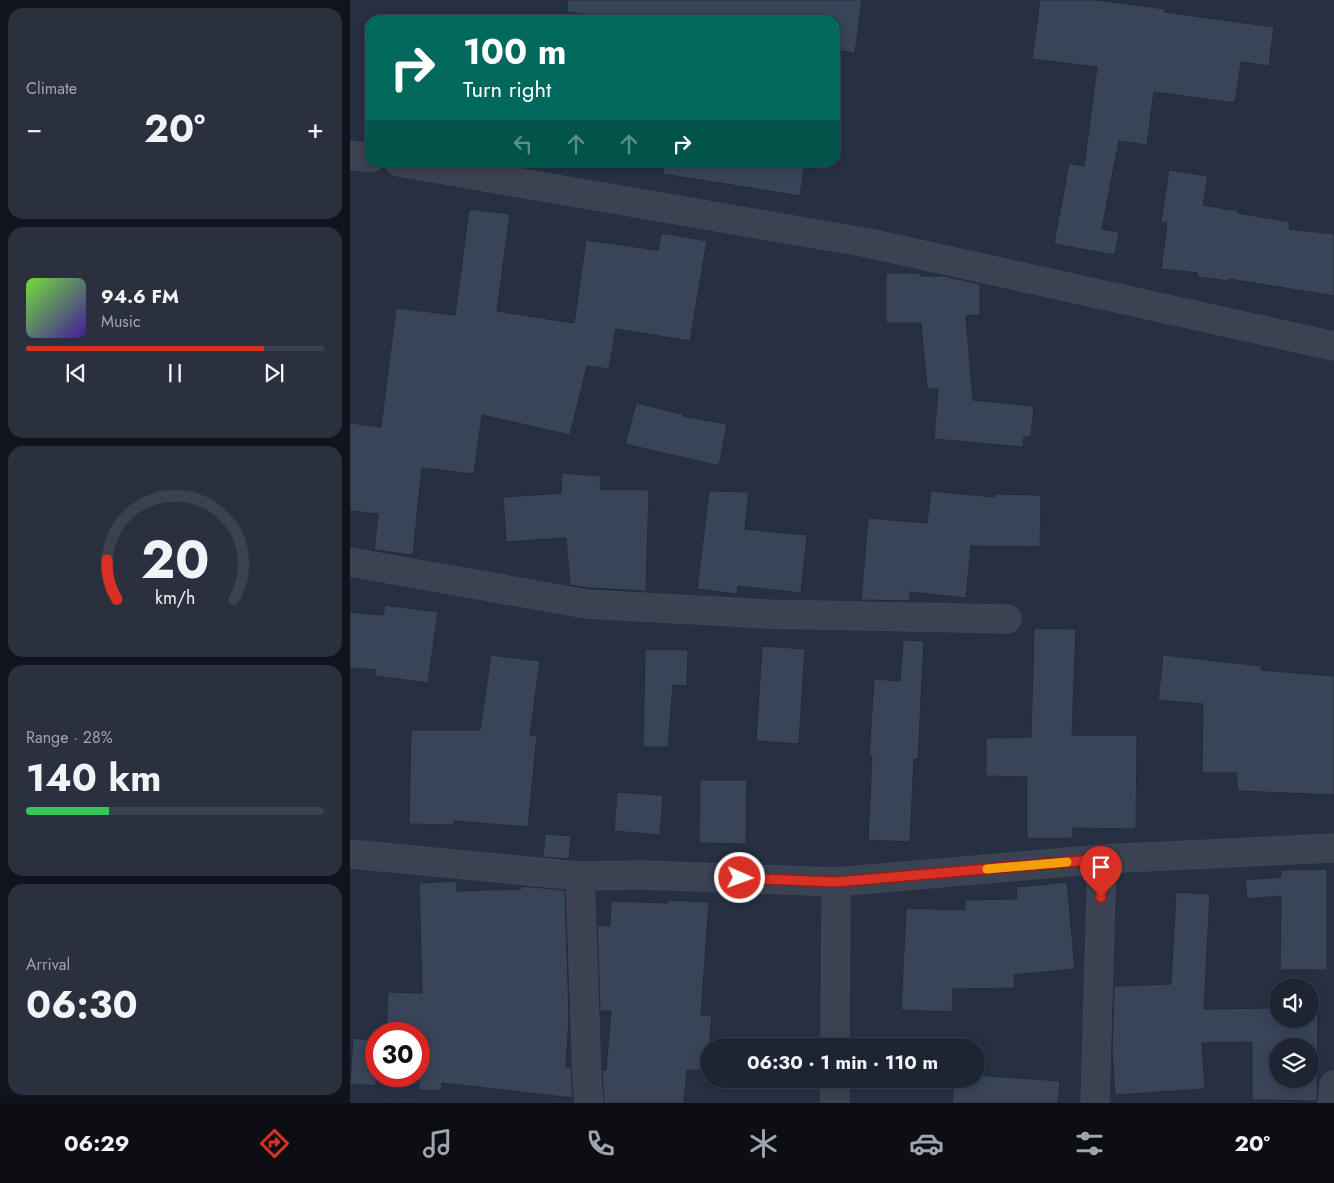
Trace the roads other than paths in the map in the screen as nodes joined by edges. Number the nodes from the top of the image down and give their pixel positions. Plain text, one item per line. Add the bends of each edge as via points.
1 (350, 155) edge
2 (365, 157) edge
3 (428, 167) edge
4 (1334, 346) edge
5 (350, 562) edge
6 (1007, 619) dead end
7 (1334, 848) edge
8 (350, 854) edge
9 (1102, 859) junction
10 (580, 876) junction
11 (836, 882) junction
12 (835, 1038) edge
13 (1334, 1085) edge
14 (835, 1088) edge
15 (589, 1103) edge
16 (835, 1103) edge
17 (1095, 1103) edge
18 (1332, 1103) edge

1 - 2 street
3 - 4 street via 868,242
5 - 6 street via 586,604 767,614
7 - 9 street
8 - 10 street
9 - 11 street
9 - 17 street
10 - 11 street
10 - 15 street
11 - 12 street
13 - 18 street
14 - 16 street

